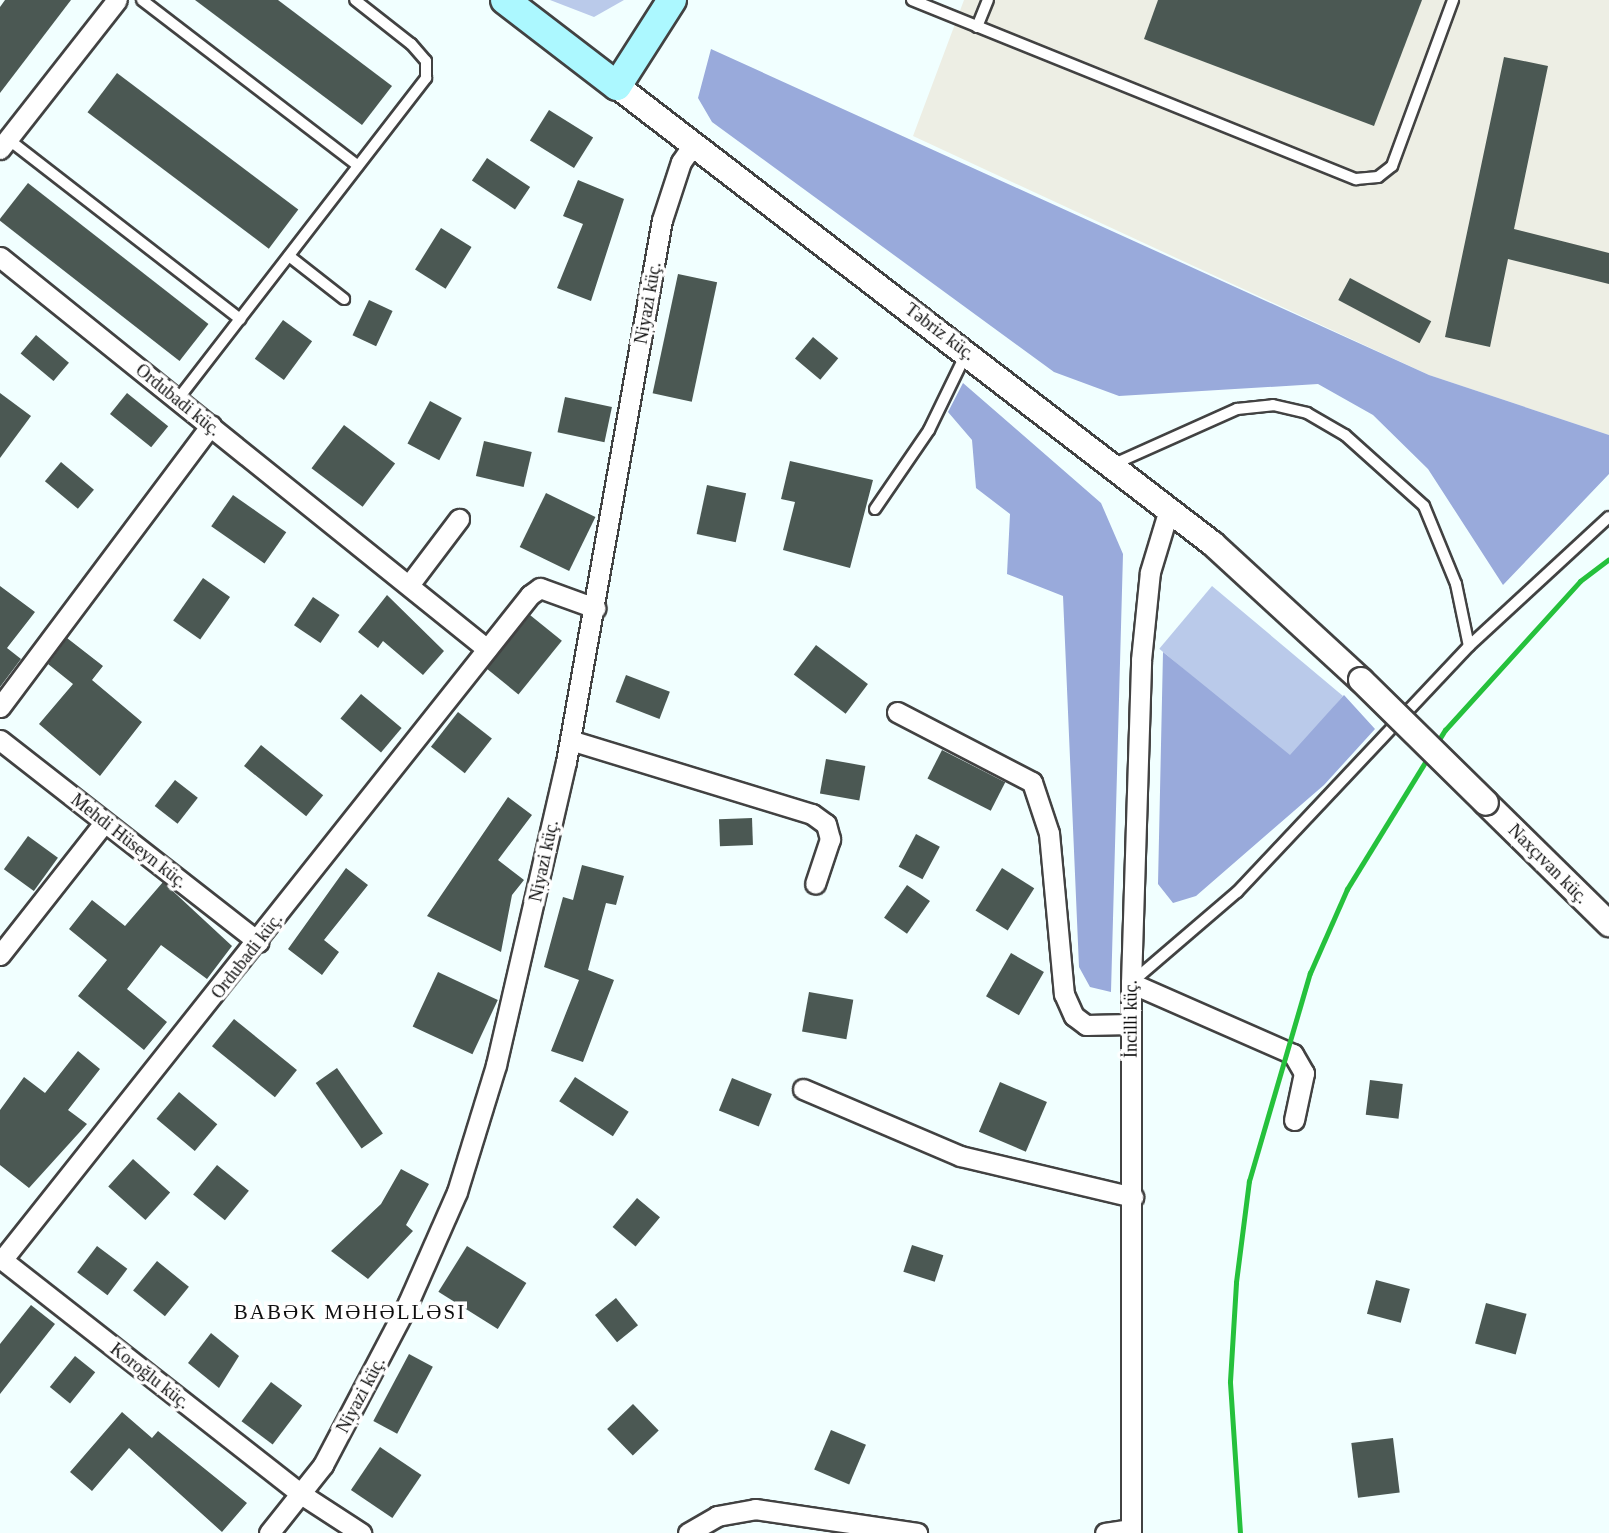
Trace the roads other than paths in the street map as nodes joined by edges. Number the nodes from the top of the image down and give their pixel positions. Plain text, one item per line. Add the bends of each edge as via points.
1 (117, 0) edge
2 (142, 0) edge
3 (355, 0) edge
4 (505, 0) edge
5 (673, 0) edge
6 (912, 0) edge
7 (988, 0) edge
8 (1453, 0) edge
9 (977, 27) junction
10 (617, 86) junction
11 (4, 144) edge
12 (693, 145) junction
13 (358, 166) junction
14 (289, 256) junction
15 (0, 257) edge
16 (344, 299) dead end
17 (240, 319) junction
18 (967, 352) junction
19 (178, 399) junction
20 (211, 425) junction
21 (1113, 465) junction
22 (874, 509) dead end
23 (1169, 509) junction
24 (1609, 517) edge
25 (459, 519) dead end
26 (410, 584) junction
27 (596, 608) junction
28 (1469, 646) junction
29 (487, 649) junction
30 (1361, 680) joint
31 (0, 707) edge
32 (897, 712) dead end
33 (0, 740) edge
34 (570, 740) junction
35 (104, 823) junction
36 (815, 884) dead end
37 (1609, 924) edge
38 (259, 942) junction
39 (0, 955) edge
40 (1131, 983) junction
41 (1131, 1024) junction
42 (803, 1089) dead end
43 (1294, 1120) dead end
44 (1133, 1197) junction
45 (1, 1259) edge
46 (301, 1494) junction
47 (1130, 1531) edge
48 (269, 1533) edge
49 (361, 1533) edge
50 (688, 1533) edge
51 (917, 1533) edge
52 (1105, 1533) edge

1 - 11 street
2 - 13 lane
3 - 13 lane via 426,61 426,78
4 - 10 main road, Təbriz küç.
5 - 10 main road
6 - 9 lane
7 - 9 lane
8 - 9 lane via 1392,166 1378,177 1356,179
10 - 12 street, Təbriz küç.
11 - 17 lane
12 - 18 street, Təbriz küç.
12 - 27 street, Niyazi küç. via 681,162 662,219
13 - 14 lane
14 - 16 lane
14 - 17 lane
15 - 19 street, Ordubadi küç.
17 - 19 lane
18 - 21 street, Təbriz küç.
18 - 22 lane via 929,430
19 - 20 street, Ordubadi küç.
20 - 26 street, Ordubadi küç.
20 - 31 street
21 - 23 street, Təbriz küç.
21 - 28 lane via 1237,409 1273,405 1307,413 1345,435 1424,506 1457,584
23 - 30 street, Təbriz küç.
23 - 40 street, İncilli küç. via 1150,572 1141,660
24 - 28 lane
25 - 26 street
26 - 29 street, Ordubadi küç.
27 - 29 street, Ordubadi küç. via 540,588
27 - 34 street, Niyazi küç.
28 - 40 lane via 1237,892
29 - 38 street, Ordubadi küç.
30 - 37 street, Naxçıvan küç., bridge
32 - 41 street via 1032,782 1049,833 1064,994 1074,1016 1086,1025
33 - 35 street, Mehdi Hüseyn küç.
34 - 36 street via 812,814 826,824 830,839
34 - 46 street, Niyazi küç. via 500,1051 457,1192 355,1409
35 - 38 street, Mehdi Hüseyn küç.
35 - 39 street
38 - 45 street, Ordubadi küç.
40 - 41 street, İncilli küç.
40 - 43 street via 1293,1054 1304,1073
41 - 44 street, İncilli küç.
42 - 44 street via 960,1156
44 - 47 street, İncilli küç.
45 - 46 street, Koroğlu küç.
46 - 48 street, Niyazi küç.
46 - 49 street, Koroğlu küç.
47 - 52 street
50 - 51 street via 717,1516 755,1509

